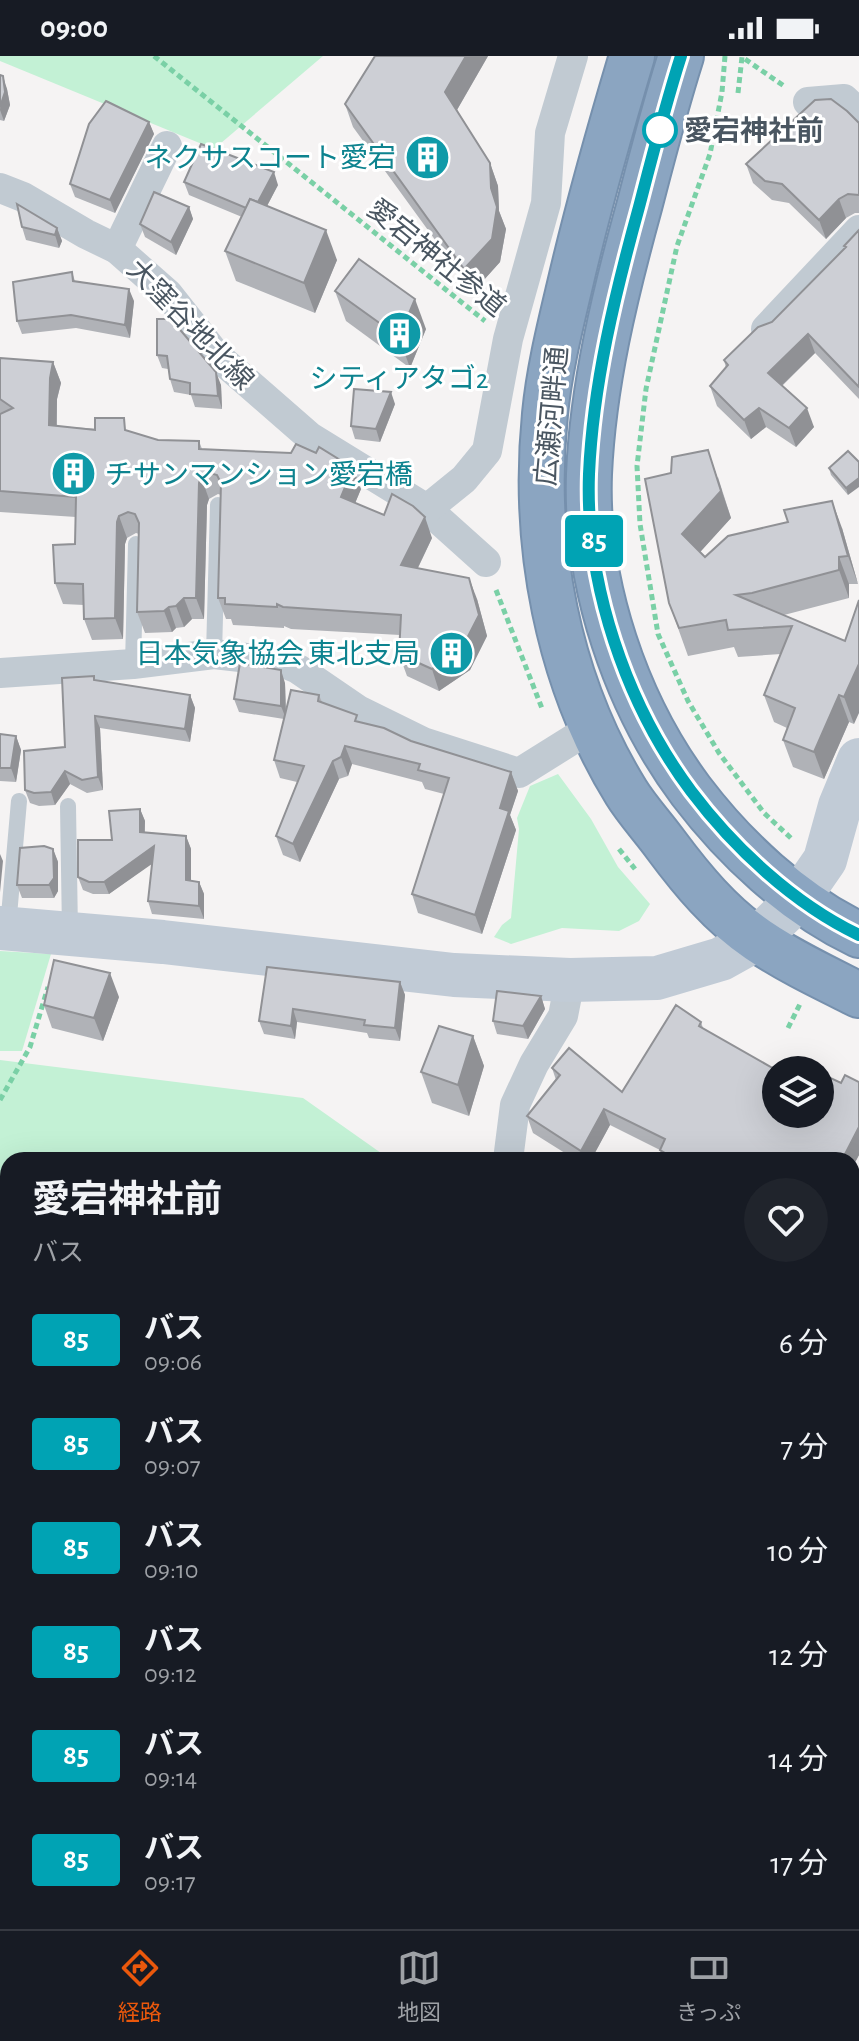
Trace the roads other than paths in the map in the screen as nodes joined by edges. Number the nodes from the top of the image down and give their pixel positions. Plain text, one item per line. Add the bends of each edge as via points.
1 (573, 56) edge
2 (681, 56) edge
3 (629, 57) edge
4 (808, 102) edge
5 (859, 113) edge
6 (167, 146) dead end
7 (0, 188) edge
8 (859, 230) edge
9 (117, 249) junction
10 (766, 329) edge
11 (218, 505) edge
12 (427, 509) junction
13 (136, 544) edge
14 (491, 575) road end
15 (214, 654) junction
16 (133, 664) junction
17 (0, 673) edge
18 (591, 728) junction
19 (859, 760) edge
20 (19, 801) dead end
21 (68, 806) dead end
22 (849, 809) edge
23 (798, 899) junction
24 (4, 928) edge
25 (70, 934) junction
26 (859, 935) edge
27 (757, 939) junction
28 (570, 980) junction
29 (859, 995) edge
30 (509, 1152) edge

1 - 12 street via 550,133 546,203 508,339 487,451 464,479
2 - 23 highway, 広瀬河畔通 via 613,307 593,425 589,476 601,594 626,679 674,768 715,822
3 - 18 highway, 広瀬河畔通 via 575,263 545,415 545,550 560,640
4 - 5 street via 844,99
6 - 9 street
7 - 9 street, 大窪谷地北線
8 - 10 street
9 - 12 street, 大窪谷地北線 via 168,294 217,356 310,437
11 - 15 lane
12 - 14 street, 大窪谷地北線
13 - 16 lane
15 - 16 street
15 - 18 street via 281,662 358,710 423,742 519,773
16 - 17 street
18 - 27 highway, 広瀬河畔通 via 627,793 686,871
19 - 22 street
20 - 24 lane
21 - 25 lane
22 - 23 street via 825,860
23 - 26 highway, 広瀬河畔通
23 - 27 street
24 - 25 street
25 - 28 street via 454,975
27 - 28 street via 721,959 657,978
27 - 29 highway, 広瀬河畔通
28 - 30 street via 563,1016 515,1105

